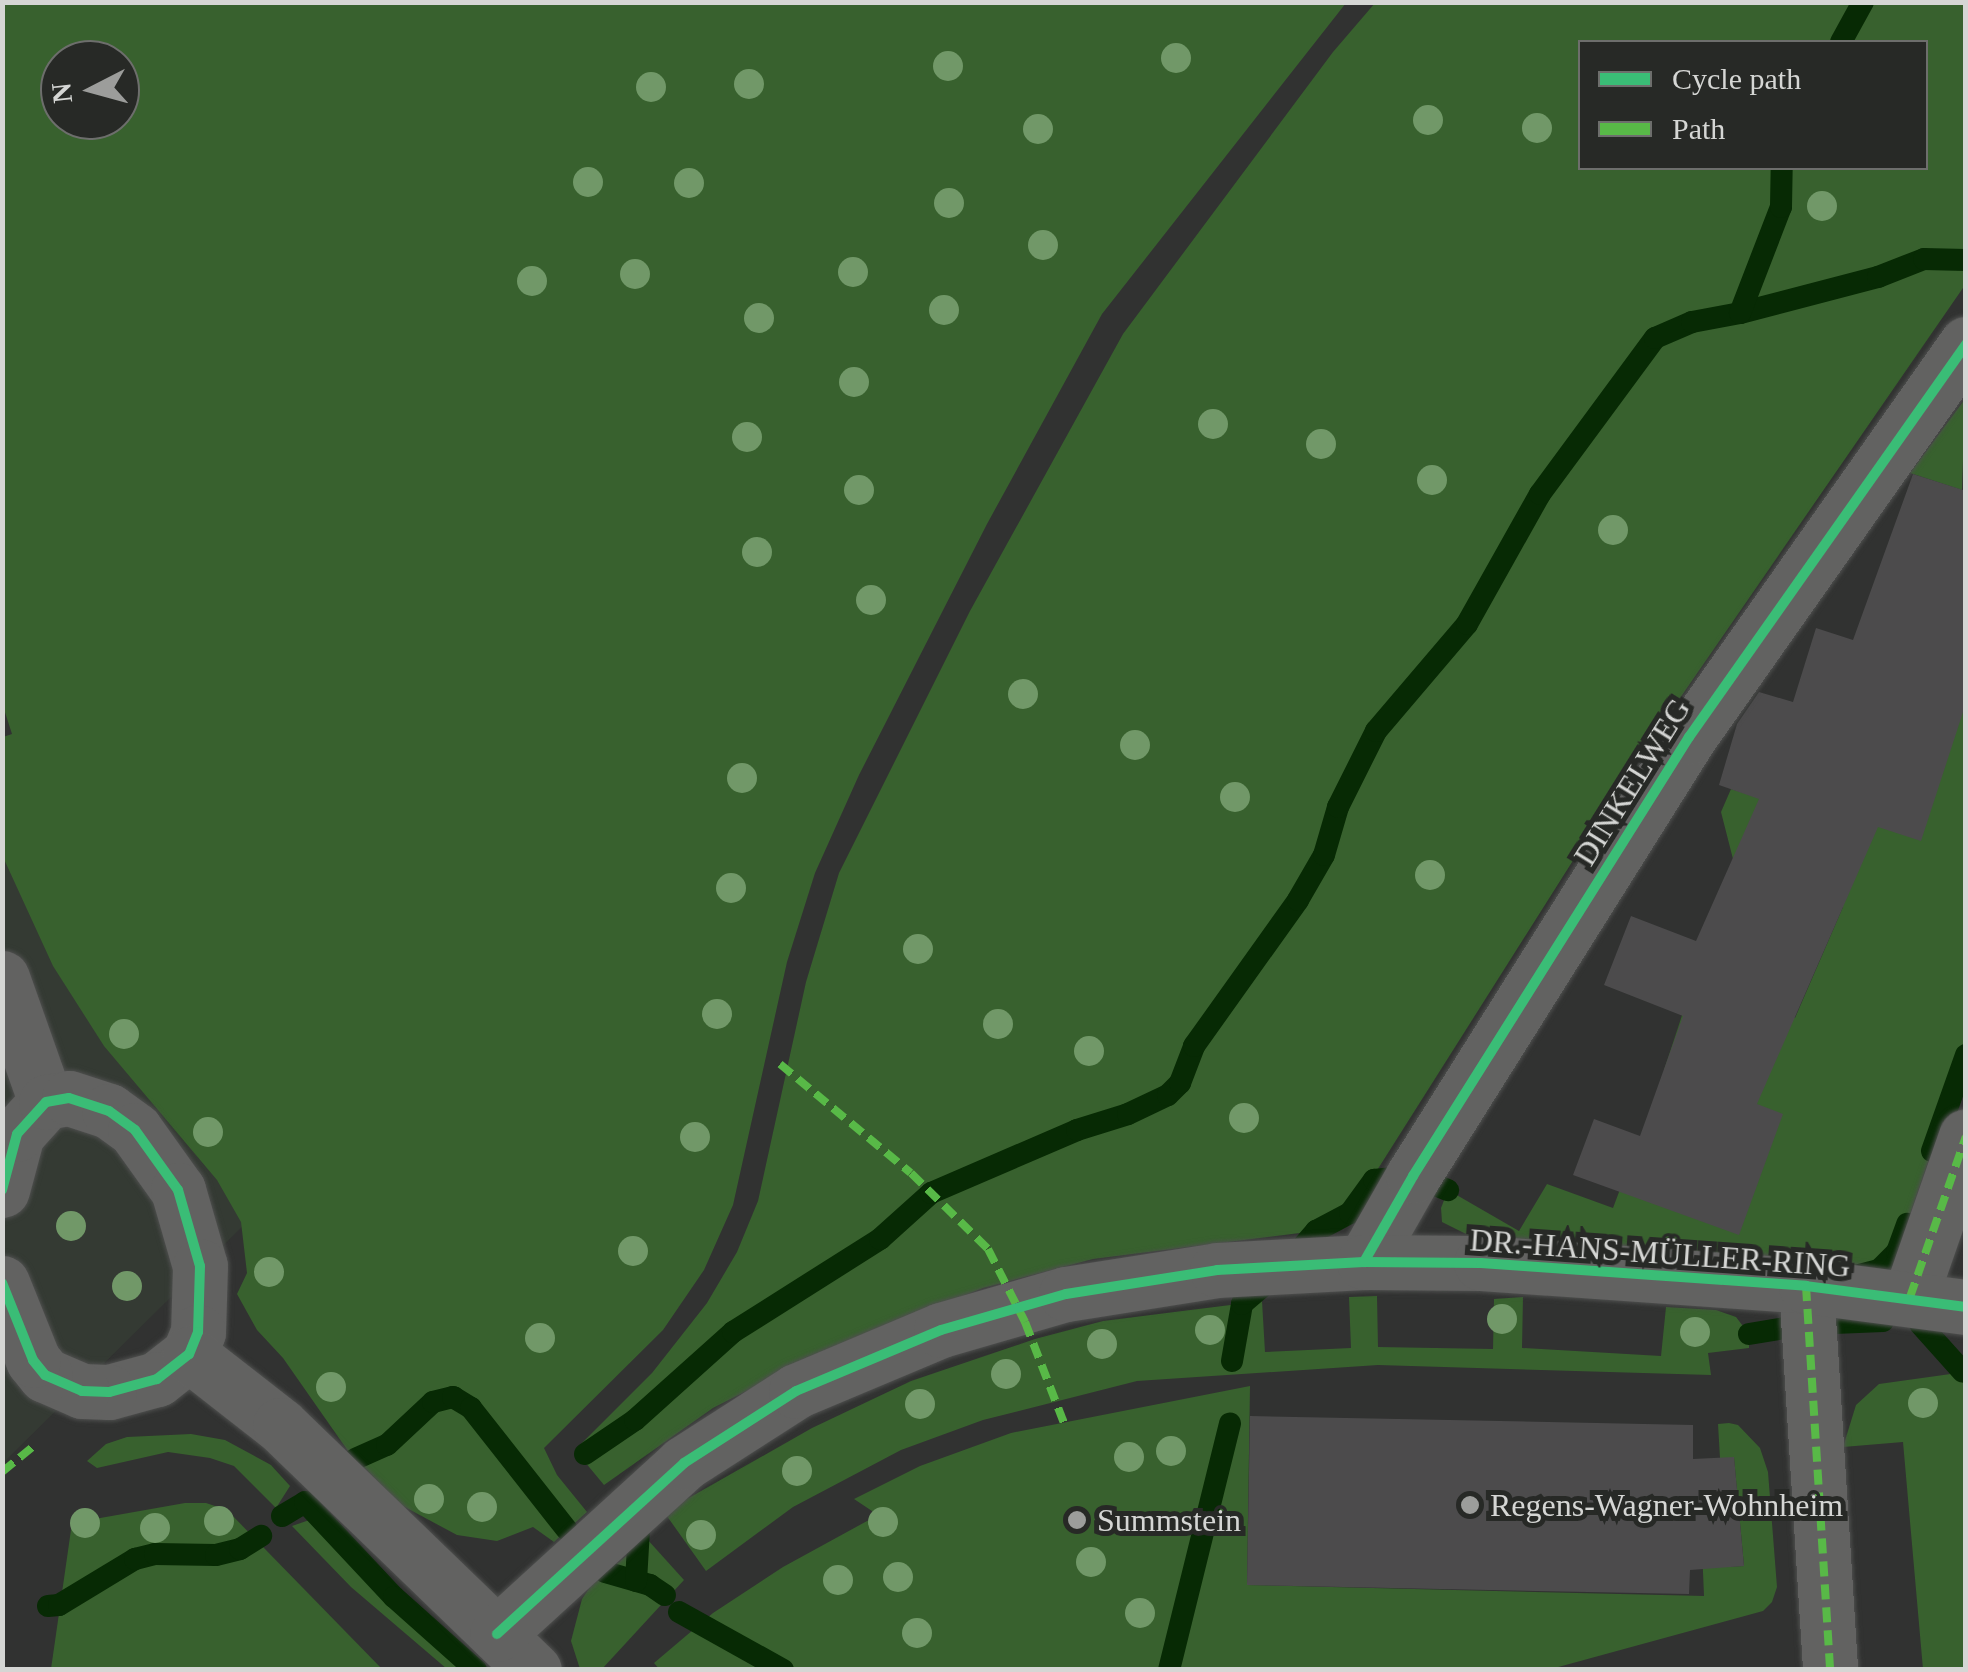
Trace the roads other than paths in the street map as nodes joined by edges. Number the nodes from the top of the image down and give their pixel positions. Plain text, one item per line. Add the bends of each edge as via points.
1 (1966, 344) edge
2 (2, 978) edge
3 (46, 1102) junction
4 (1966, 1136) edge
5 (2, 1190) edge
6 (1364, 1262) junction
7 (2, 1283) edge
8 (1806, 1286) junction
9 (1910, 1298) junction
10 (1966, 1307) edge
11 (189, 1354) junction
12 (516, 1652) edge
13 (1830, 1670) edge

1 - 6 street, DINKELWEG via 1689,736
2 - 3 street
3 - 5 street via 17,1134
3 - 11 street via 70,1098 110,1112 134,1130 178,1190 200,1266 198,1332
4 - 9 street
6 - 8 street, DR.-HANS-MÜLLER-RING via 1595,1269
6 - 12 street, DR.-HANS-MÜLLER-RING via 1218,1270 1066,1294 941,1330 838,1372 684,1463
7 - 11 street via 33,1360 62,1385 132,1388 175,1369
8 - 9 street, DR.-HANS-MÜLLER-RING
8 - 13 street, DR.-HANS-MÜLLER-RING
9 - 10 street, DR.-HANS-MÜLLER-RING
11 - 12 street via 280,1425

